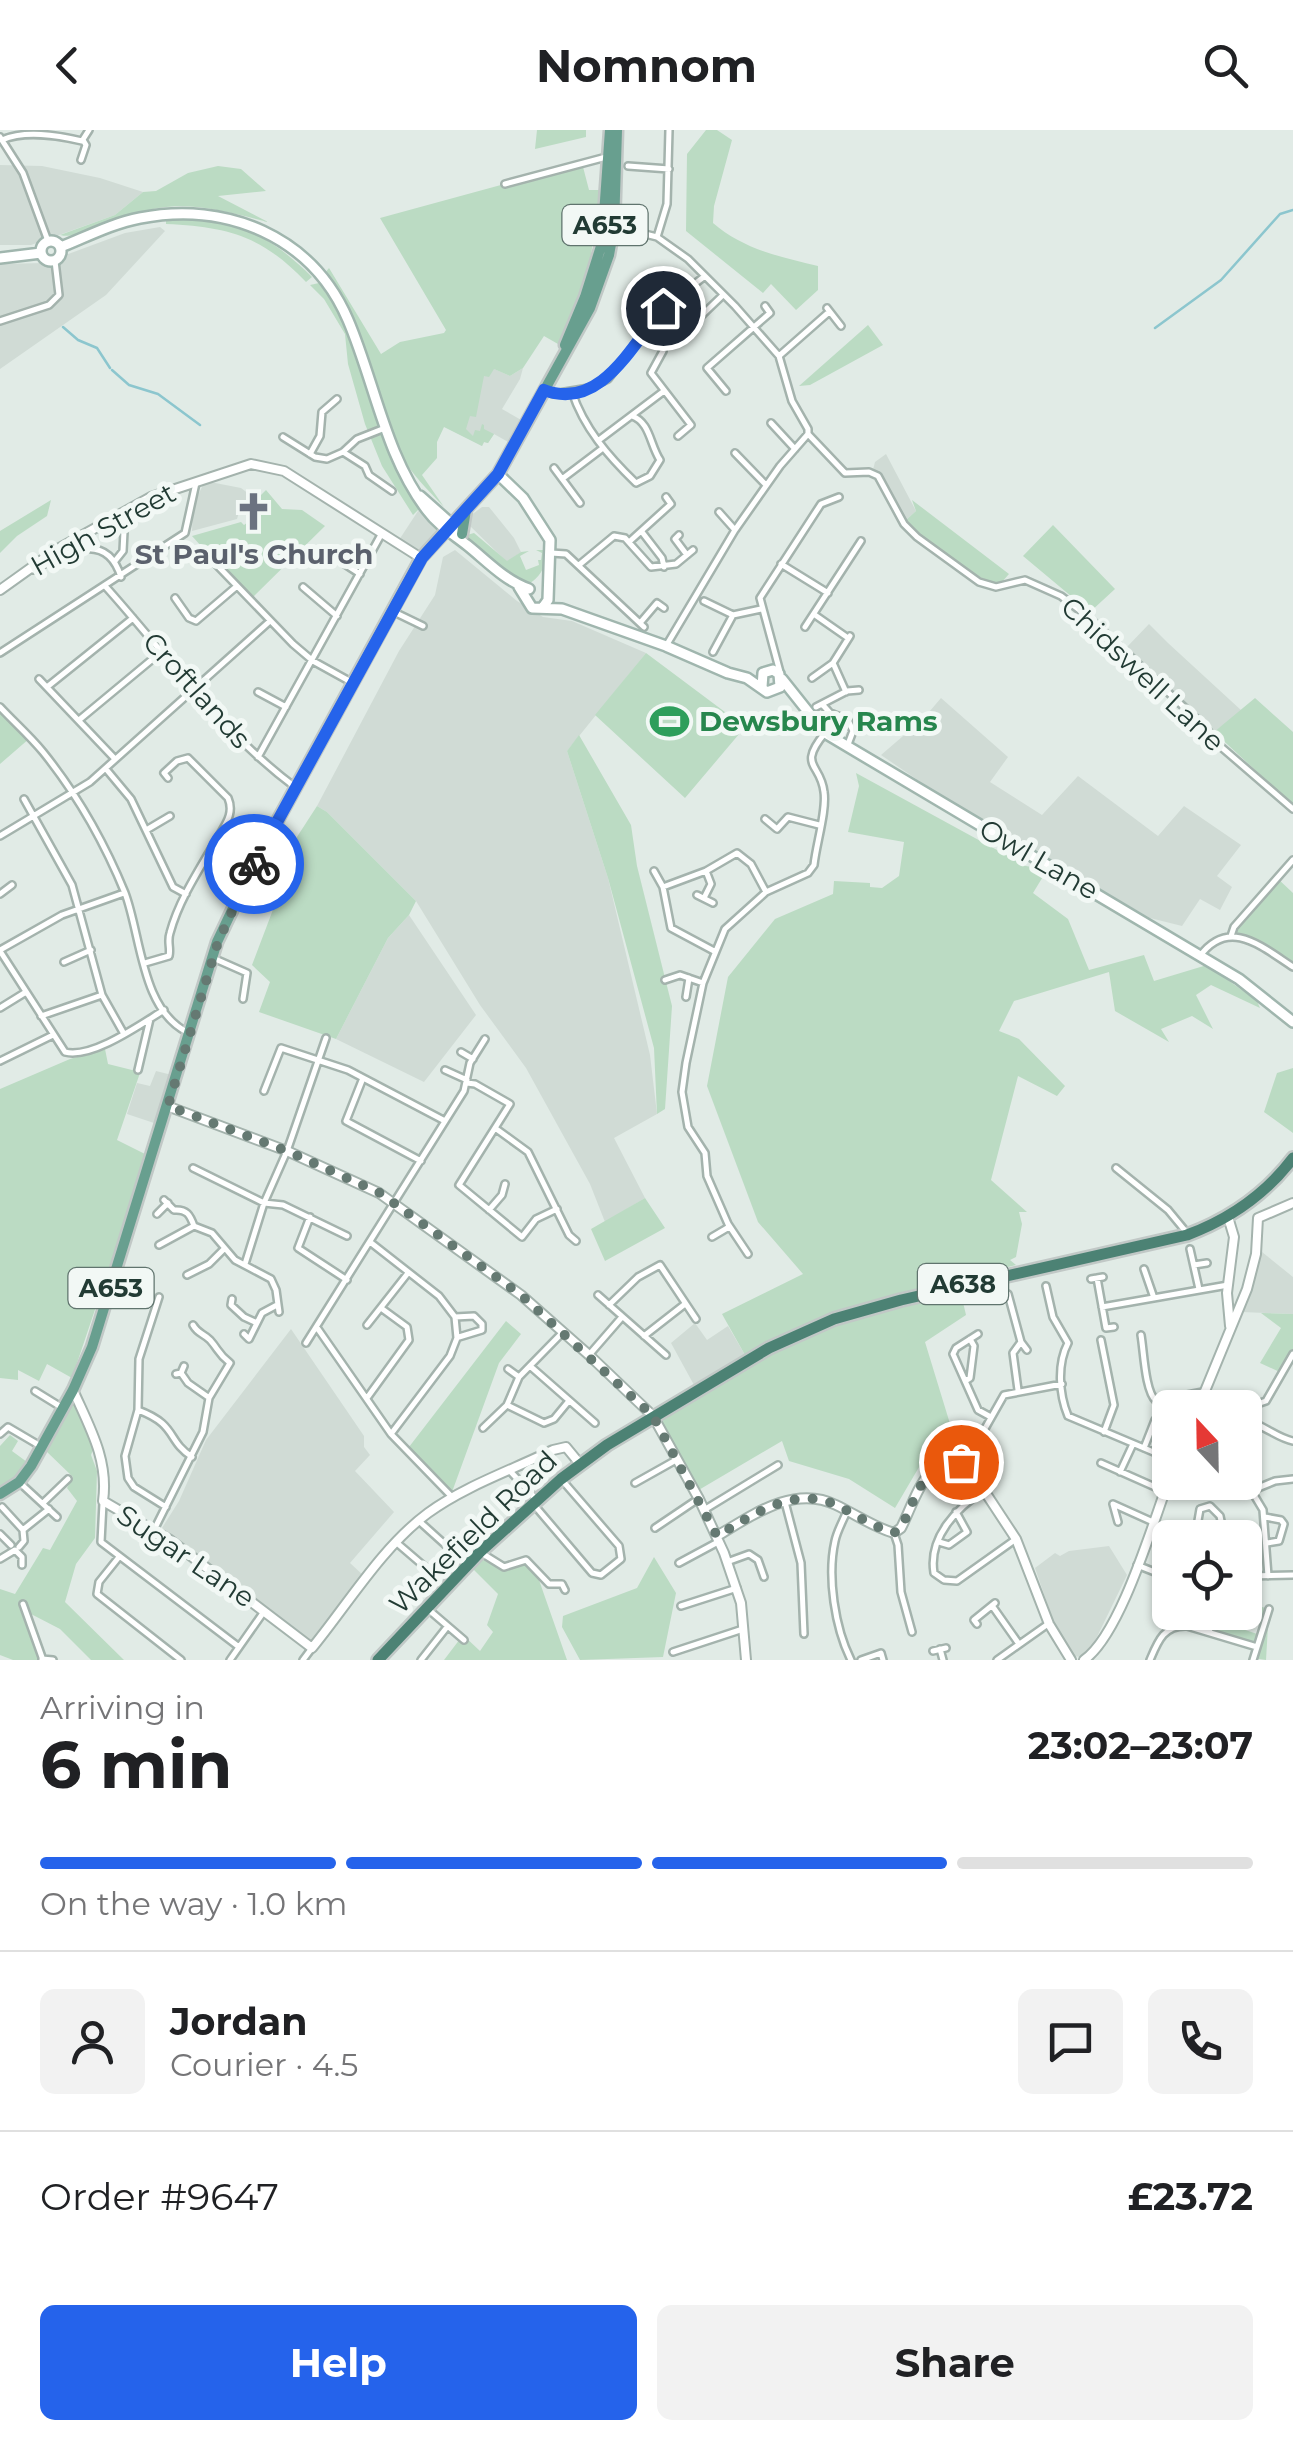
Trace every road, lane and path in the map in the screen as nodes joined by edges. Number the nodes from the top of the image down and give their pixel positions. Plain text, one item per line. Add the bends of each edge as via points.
1 (89, 130) edge
2 (613, 130) edge
3 (669, 130) edge
4 (13, 131) edge
5 (50, 132) edge
6 (1, 139) edge
7 (84, 140) junction
8 (613, 156) junction
9 (82, 160) dead end
10 (628, 166) dead end
11 (670, 169) junction
12 (505, 184) dead end
13 (610, 224) junction
14 (656, 237) junction
15 (48, 240) junction
16 (61, 248) junction
17 (41, 253) junction
18 (0, 258) edge
19 (55, 260) junction
20 (705, 276) junction
21 (723, 294) junction
22 (766, 306) dead end
23 (700, 317) dead end
24 (0, 321) edge
25 (753, 326) junction
26 (841, 326) dead end
27 (663, 351) dead end
28 (779, 356) junction
29 (544, 390) junction
30 (664, 391) junction
31 (726, 391) dead end
32 (572, 392) junction
33 (337, 399) dead end
34 (313, 408) dead end
35 (322, 412) junction
36 (632, 416) junction
37 (771, 423) dead end
38 (385, 428) junction
39 (808, 434) junction
40 (678, 436) dead end
41 (283, 437) dead end
42 (599, 440) junction
43 (604, 448) junction
44 (795, 449) junction
45 (343, 452) junction
46 (734, 453) dead end
47 (310, 454) junction
48 (554, 468) dead end
49 (502, 478) junction
50 (196, 480) junction
51 (562, 480) junction
52 (766, 485) junction
53 (392, 491) dead end
54 (666, 497) dead end
55 (839, 497) dead end
56 (580, 503) dead end
57 (466, 509) junction
58 (125, 512) junction
59 (718, 512) dead end
60 (448, 526) junction
61 (735, 530) junction
62 (642, 532) junction
63 (382, 533) junction
64 (679, 535) dead end
65 (464, 539) junction
66 (861, 541) dead end
67 (629, 542) junction
68 (551, 553) junction
69 (332, 555) dead end
70 (422, 558) junction
71 (114, 561) junction
72 (216, 563) dead end
73 (781, 564) junction
74 (579, 565) junction
75 (664, 567) junction
76 (360, 574) junction
77 (121, 577) junction
78 (12, 581) junction
79 (106, 586) junction
80 (236, 586) junction
81 (302, 588) dead end
82 (0, 590) edge
83 (828, 592) junction
84 (538, 595) junction
85 (175, 598) dead end
86 (704, 601) dead end
87 (664, 608) dead end
88 (762, 609) junction
89 (392, 611) junction
90 (815, 614) junction
91 (734, 615) junction
92 (337, 616) junction
93 (133, 618) junction
94 (270, 621) junction
95 (423, 626) dead end
96 (804, 627) dead end
97 (666, 646) junction
98 (162, 652) junction
99 (713, 652) dead end
100 (0, 653) edge
101 (776, 654) junction
102 (312, 660) junction
103 (834, 663) junction
104 (765, 673) junction
105 (39, 678) dead end
106 (747, 678) junction
107 (812, 678) dead end
108 (780, 681) junction
109 (353, 683) junction
110 (47, 687) junction
111 (762, 687) junction
112 (192, 688) junction
113 (860, 690) dead end
114 (258, 692) dead end
115 (846, 692) junction
116 (0, 706) edge
117 (287, 708) junction
118 (80, 720) junction
119 (825, 734) junction
120 (848, 747) junction
121 (258, 757) junction
122 (116, 759) junction
123 (106, 769) junction
124 (168, 778) dead end
125 (296, 786) junction
126 (72, 794) junction
127 (24, 799) dead end
128 (1293, 809) edge
129 (33, 815) junction
130 (170, 816) dead end
131 (765, 819) dead end
132 (819, 825) junction
133 (148, 829) junction
134 (0, 836) edge
135 (728, 844) dead end
136 (737, 853) junction
137 (1292, 863) edge
138 (654, 871) dead end
139 (706, 872) junction
140 (12, 886) dead end
141 (663, 887) junction
142 (766, 892) junction
143 (124, 893) junction
144 (0, 894) edge
145 (187, 895) junction
146 (713, 903) dead end
147 (80, 908) junction
148 (1232, 936) junction
149 (91, 950) junction
150 (0, 951) edge
151 (714, 951) junction
152 (1200, 956) junction
153 (213, 958) junction
154 (64, 962) dead end
155 (145, 963) junction
156 (1293, 967) edge
157 (690, 978) junction
158 (665, 980) dead end
159 (703, 983) junction
160 (26, 992) junction
161 (102, 995) junction
162 (686, 997) dead end
163 (243, 998) dead end
164 (0, 1008) edge
165 (164, 1010) junction
166 (41, 1016) junction
167 (150, 1018) junction
168 (1293, 1022) edge
169 (189, 1033) junction
170 (124, 1034) junction
171 (53, 1035) junction
172 (326, 1038) dead end
173 (484, 1039) dead end
174 (462, 1052) dead end
175 (319, 1058) junction
176 (472, 1059) junction
177 (0, 1061) edge
178 (138, 1070) dead end
179 (444, 1070) dead end
180 (363, 1078) junction
181 (467, 1082) junction
182 (264, 1090) dead end
183 (168, 1106) junction
184 (444, 1122) junction
185 (494, 1128) junction
186 (287, 1151) junction
187 (1293, 1158) edge
188 (421, 1161) junction
189 (193, 1168) dead end
190 (1118, 1172) dead end
191 (505, 1184) dead end
192 (264, 1203) junction
193 (1293, 1203) edge
194 (394, 1204) junction
195 (489, 1210) junction
196 (557, 1210) junction
197 (157, 1214) dead end
198 (1228, 1217) junction
199 (310, 1218) junction
200 (194, 1226) junction
201 (730, 1227) junction
202 (1187, 1235) junction
203 (347, 1236) dead end
204 (712, 1237) dead end
205 (576, 1241) dead end
206 (370, 1242) junction
207 (159, 1245) dead end
208 (224, 1249) junction
209 (1190, 1249) dead end
210 (748, 1254) dead end
211 (1207, 1263) dead end
212 (246, 1264) junction
213 (1194, 1265) junction
214 (1144, 1269) dead end
215 (408, 1273) junction
216 (1097, 1278) dead end
217 (347, 1280) junction
218 (197, 1281) dead end
219 (1228, 1285) junction
220 (1046, 1286) dead end
221 (1200, 1289) junction
222 (1008, 1294) dead end
223 (598, 1296) dead end
224 (159, 1297) dead end
225 (1154, 1298) junction
226 (1010, 1303) junction
227 (230, 1304) dead end
228 (686, 1304) junction
229 (609, 1305) junction
230 (1002, 1305) dead end
231 (1102, 1307) junction
232 (381, 1308) junction
233 (1233, 1309) junction
234 (454, 1317) junction
235 (622, 1317) junction
236 (696, 1318) dead end
237 (257, 1323) junction
238 (367, 1325) dead end
239 (1114, 1327) dead end
240 (317, 1328) junction
241 (193, 1330) dead end
242 (563, 1332) junction
243 (244, 1334) dead end
244 (978, 1334) dead end
245 (1141, 1335) dead end
246 (644, 1336) junction
247 (457, 1338) junction
248 (970, 1339) junction
249 (1101, 1340) dead end
250 (1021, 1342) junction
251 (306, 1344) dead end
252 (1027, 1350) dead end
253 (666, 1354) dead end
254 (1293, 1354) edge
255 (589, 1355) junction
256 (530, 1366) junction
257 (508, 1369) dead end
258 (180, 1371) dead end
259 (519, 1377) junction
260 (965, 1381) junction
261 (1062, 1384) junction
262 (72, 1390) junction
263 (1018, 1390) junction
264 (1205, 1390) edge
265 (35, 1391) dead end
266 (1152, 1397) edge
267 (209, 1398) junction
268 (367, 1398) junction
269 (568, 1402) junction
270 (1262, 1402) edge
271 (506, 1405) junction
272 (62, 1407) junction
273 (138, 1410) junction
274 (653, 1416) junction
275 (990, 1416) junction
276 (595, 1424) dead end
277 (483, 1428) dead end
278 (1262, 1428) edge
279 (1152, 1429) edge
280 (1104, 1432) junction
281 (0, 1434) edge
282 (391, 1434) junction
283 (1293, 1440) edge
284 (1133, 1444) junction
285 (42, 1447) junction
286 (1144, 1448) junction
287 (1152, 1451) edge
288 (192, 1457) junction
289 (677, 1460) junction
290 (966, 1463) junction
291 (580, 1464) junction
292 (1102, 1464) dead end
293 (778, 1465) dead end
294 (510, 1471) junction
295 (1120, 1472) junction
296 (1293, 1478) edge
297 (68, 1479) dead end
298 (561, 1479) junction
299 (19, 1482) junction
300 (635, 1482) dead end
301 (1152, 1486) edge
302 (1262, 1487) edge
303 (984, 1490) junction
304 (453, 1498) junction
305 (699, 1499) junction
306 (533, 1500) junction
307 (1258, 1500) edge
308 (1, 1501) edge
309 (103, 1501) junction
310 (786, 1502) junction
311 (43, 1503) junction
312 (166, 1506) junction
313 (49, 1510) junction
314 (704, 1510) junction
315 (847, 1511) junction
316 (956, 1512) junction
317 (1265, 1517) junction
318 (57, 1518) dead end
319 (419, 1521) junction
320 (1118, 1522) dead end
321 (1152, 1522) edge
322 (1152, 1525) edge
323 (655, 1528) dead end
324 (23, 1530) junction
325 (154, 1530) junction
326 (894, 1533) junction
327 (0, 1534) edge
328 (1195, 1537) edge
329 (1016, 1538) junction
330 (718, 1539) junction
331 (938, 1541) junction
332 (396, 1543) junction
333 (1266, 1544) junction
334 (11, 1545) dead end
335 (20, 1547) dead end
336 (450, 1549) dead end
337 (480, 1552) junction
338 (119, 1557) junction
339 (0, 1559) edge
340 (727, 1562) junction
341 (22, 1564) dead end
342 (679, 1564) dead end
343 (1137, 1565) junction
344 (425, 1567) dead end
345 (1152, 1571) edge
346 (1293, 1575) edge
347 (764, 1576) dead end
348 (1262, 1576) edge
349 (1268, 1576) junction
350 (736, 1588) junction
351 (564, 1590) dead end
352 (23, 1604) dead end
353 (682, 1606) dead end
354 (426, 1608) junction
355 (1269, 1609) dead end
356 (265, 1610) junction
357 (977, 1624) dead end
358 (1049, 1624) junction
359 (448, 1626) junction
360 (746, 1628) junction
361 (912, 1632) dead end
362 (1209, 1632) joint
363 (804, 1634) dead end
364 (464, 1640) dead end
365 (1019, 1644) junction
366 (239, 1647) junction
367 (1256, 1647) junction
368 (312, 1648) junction
369 (940, 1650) dead end
370 (673, 1652) dead end
371 (43, 1660) edge
372 (53, 1660) edge
373 (181, 1660) edge
374 (230, 1660) edge
375 (303, 1660) edge
376 (378, 1660) edge
377 (421, 1660) edge
378 (746, 1660) edge
379 (852, 1660) edge
380 (860, 1660) edge
381 (883, 1660) edge
382 (943, 1660) edge
383 (997, 1660) edge
384 (1071, 1660) edge
385 (1084, 1660) edge
386 (1150, 1660) edge
387 (1252, 1660) edge

1 - 7 street
2 - 8 main road, A653
3 - 11 street
4 - 5 street
4 - 6 street
5 - 7 street
6 - 15 street via 23,173
7 - 9 street
8 - 12 street
8 - 13 main road, A653
10 - 11 street
11 - 14 street
13 - 14 street, Chidswell Lane
13 - 29 main road, A653 via 586,298
14 - 20 street, Chidswell Lane
15 - 16 main road
15 - 17 main road
16 - 19 main road
16 - 38 main road via 135,219 182,212 254,226 297,252 328,284 347,317
17 - 18 main road
17 - 19 main road
19 - 24 street via 60,295 50,305
20 - 21 street, Chidswell Lane
20 - 32 street via 663,308 608,379
21 - 23 street
21 - 25 street, Chidswell Lane
22 - 25 street via 773,313
25 - 28 street, Chidswell Lane
25 - 31 street via 707,368
26 - 28 street via 828,310
27 - 30 street via 651,373
28 - 39 street, Chidswell Lane
29 - 32 street
29 - 49 main road, A653 via 504,462
30 - 36 street
30 - 40 street via 691,424
32 - 42 street via 581,419
33 - 35 street
34 - 35 street
35 - 47 street
36 - 42 street
36 - 43 street via 647,428 660,460 650,476 636,482
37 - 44 street
38 - 45 street
38 - 60 main road via 425,509
39 - 44 street
39 - 128 street, Chidswell Lane via 844,472 878,476 904,524 979,582 1034,582 1061,596
41 - 47 street
42 - 43 street
43 - 51 street
44 - 52 street
45 - 47 street via 327,459
45 - 53 street
46 - 52 street
48 - 51 street
49 - 57 main road, A653
49 - 68 main road via 543,524
50 - 58 street, High Street
50 - 63 street, High Street via 244,465 273,466
50 - 77 street via 185,534
51 - 56 street
52 - 61 street
54 - 62 street via 671,504
55 - 73 street via 822,504
57 - 60 main road, A653
57 - 65 main road
58 - 71 street via 123,551
58 - 78 street, High Street
59 - 61 street
60 - 65 main road
60 - 70 main road, A653
61 - 97 street
62 - 67 street
62 - 75 street
63 - 70 street, High Street
63 - 76 street
64 - 75 street via 675,539 690,553
65 - 84 main road via 491,567
66 - 83 street
67 - 74 street via 612,537
67 - 75 street via 646,564
68 - 74 street
68 - 84 main road
69 - 76 street
70 - 89 main road, A653
71 - 77 street
71 - 78 street via 98,549 80,548
72 - 80 street
73 - 83 street
73 - 88 street via 760,598
74 - 87 street via 642,625 657,603
76 - 92 street
77 - 79 street
78 - 82 street, High Street
79 - 93 street, Croftlands
79 - 100 street
80 - 85 street via 196,621
80 - 94 street
81 - 92 street
83 - 90 street
84 - 97 main road
86 - 91 street
88 - 91 street
88 - 101 street
89 - 95 street
89 - 109 main road, A653
90 - 96 street
90 - 103 street via 849,637
91 - 99 street
92 - 102 street
93 - 98 street, Croftlands
93 - 110 street
94 - 102 street
94 - 112 street
97 - 106 main road
98 - 112 street, Croftlands
98 - 118 street
101 - 104 street
101 - 108 street
102 - 109 street
102 - 117 street
103 - 107 street
103 - 115 street
104 - 106 main road
104 - 108 main road
104 - 111 main road
105 - 110 street
106 - 111 main road
108 - 111 main road via 771,692
108 - 119 main road, Owl Lane
109 - 125 main road, A653
110 - 118 street
112 - 121 street, Croftlands
112 - 122 street
113 - 115 street
114 - 117 street
115 - 120 street via 820,705 848,720
116 - 126 street
117 - 121 street
118 - 122 street
119 - 120 main road, Owl Lane
119 - 132 street via 811,758 824,791
120 - 152 main road, Owl Lane
121 - 125 street, Croftlands
122 - 123 street
123 - 126 street
123 - 133 street
124 - 145 street via 164,774 188,758 232,806
125 - 153 main road, A653
126 - 129 street
126 - 143 street
127 - 129 street
129 - 134 street
129 - 147 street
130 - 133 street
131 - 132 street via 778,828 788,816
132 - 142 street via 812,870
133 - 145 street via 173,887
135 - 136 street
136 - 139 street
136 - 142 street
137 - 148 street
138 - 141 street
139 - 141 street
139 - 146 street via 711,884 701,896
140 - 144 street
141 - 151 street via 671,928
142 - 151 street via 732,920
143 - 147 street
143 - 155 street
145 - 155 street via 170,934 169,956
147 - 149 street
147 - 150 street
148 - 152 street via 1212,941
148 - 156 street
149 - 154 street
149 - 161 street
150 - 160 street
151 - 159 street
152 - 168 main road, Owl Lane
153 - 163 street via 247,972
153 - 169 main road, A653
155 - 165 street
157 - 158 street
157 - 159 street
157 - 162 street
159 - 201 street via 682,1098
160 - 164 street
160 - 166 street
161 - 166 street
161 - 170 street
165 - 167 street
165 - 169 street
166 - 171 street
167 - 170 street
167 - 178 street
169 - 183 main road, A653
170 - 171 street via 72,1054
171 - 177 street
172 - 175 street
173 - 176 street
174 - 176 street
175 - 180 street
175 - 182 street via 281,1048
175 - 186 street
176 - 181 street
179 - 181 street
180 - 184 street
180 - 188 street via 346,1121
181 - 184 street
181 - 185 street via 510,1104
183 - 186 street
183 - 262 main road, A653 via 92,1347
184 - 188 street
185 - 195 street via 459,1185
185 - 196 street via 528,1152
186 - 192 street
186 - 194 street
187 - 198 highway, A638
188 - 194 street
189 - 192 street
190 - 202 street via 1168,1210
191 - 195 street
192 - 199 street
192 - 212 street
193 - 233 street via 1258,1218 1256,1254
194 - 206 street
194 - 242 street
195 - 196 street via 522,1238 536,1219
196 - 205 street
197 - 200 street via 166,1201 189,1214
198 - 202 highway, A638
198 - 219 street via 1234,1237
199 - 203 street
199 - 217 street via 298,1248
200 - 207 street
200 - 208 street via 212,1233
201 - 204 street
201 - 210 street
202 - 274 highway, Wakefield Road / A638 via 959,1284 834,1319 769,1348
206 - 215 street
206 - 217 street
208 - 212 street
208 - 218 street via 190,1274
209 - 213 street
211 - 213 street
212 - 237 street via 270,1278 276,1290 278,1308 262,1313
213 - 221 street
214 - 225 street
215 - 232 street
215 - 234 street
216 - 231 street
217 - 240 street
219 - 221 street
219 - 233 street
220 - 261 street via 1068,1344 1060,1359
221 - 225 street
222 - 226 street
223 - 229 street
224 - 273 street via 138,1359
225 - 231 street
226 - 230 street
226 - 250 street
227 - 237 street
228 - 229 street via 656,1265
228 - 236 street
228 - 246 street
229 - 235 street
231 - 239 street via 1106,1328
232 - 238 street
232 - 268 street via 407,1328 409,1340
233 - 264 street
234 - 247 street
234 - 247 street via 474,1316 482,1324 476,1334
235 - 246 street
235 - 255 street
237 - 243 street via 248,1339
240 - 251 street
240 - 268 street
241 - 267 street via 230,1363
242 - 255 street
242 - 256 street
244 - 248 street
245 - 266 street
246 - 253 street
247 - 282 street
248 - 260 street
248 - 260 street via 953,1350
249 - 280 street via 1114,1405
250 - 252 street
250 - 263 street via 1013,1353
254 - 270 street
255 - 274 street
256 - 259 street
256 - 269 street
257 - 259 street
258 - 267 street
259 - 271 street
260 - 275 street via 978,1410
261 - 263 street
261 - 280 street via 1068,1416
262 - 272 main road, A653
262 - 309 street, Sugar Lane via 96,1438
263 - 275 street via 1004,1396
265 - 272 street
267 - 288 street
268 - 282 street
269 - 271 street via 544,1423
269 - 276 street
271 - 277 street
272 - 285 main road, A653
273 - 288 street via 166,1424
273 - 312 street via 126,1446 128,1478
274 - 289 street
274 - 291 highway, Wakefield Road / A638
275 - 290 street
278 - 283 street
279 - 286 street
280 - 284 street
281 - 285 street via 8,1427
282 - 304 street
284 - 286 street
284 - 295 street
285 - 299 main road, A653
286 - 287 street
288 - 312 street
289 - 300 street
289 - 305 street
290 - 303 street
290 - 326 street via 944,1462 930,1471
291 - 294 street via 566,1447
291 - 298 highway, Wakefield Road / A638
292 - 295 street
293 - 314 street
294 - 304 street
294 - 306 street
295 - 301 street
296 - 302 street
297 - 311 street
298 - 306 highway, Wakefield Road / A638
298 - 306 street via 619,1546 621,1559 613,1566 592,1573
299 - 308 main road, A653
299 - 311 street
303 - 316 street
303 - 329 street
304 - 319 street
305 - 314 street
305 - 323 street
306 - 337 highway, Wakefield Road / A638
307 - 317 street
308 - 324 street
309 - 325 street, Sugar Lane
309 - 338 street via 101,1542
310 - 315 street via 812,1498
310 - 330 street via 766,1507
310 - 363 street via 801,1563
311 - 313 street
312 - 325 street
313 - 318 street
313 - 324 street
314 - 330 street
315 - 326 street
315 - 379 street via 833,1567 842,1642
316 - 331 street
316 - 331 street via 968,1532 949,1545
317 - 333 street
317 - 333 street via 1284,1524 1278,1541
319 - 332 street
319 - 336 street
320 - 321 street via 1113,1504
322 - 343 street
324 - 335 street
325 - 356 street, Sugar Lane
326 - 361 street
327 - 334 street
328 - 328 street via 1200,1509 1210,1506 1223,1530
329 - 331 street via 950,1582 934,1572
329 - 358 street
330 - 340 street
330 - 342 street
332 - 344 street
332 - 368 street
333 - 349 street
337 - 351 street via 504,1567 526,1560
337 - 354 highway, Wakefield Road / A638
338 - 366 street
338 - 373 street via 97,1594
339 - 341 street via 15,1550
340 - 347 street via 749,1554
340 - 350 street
343 - 345 street
343 - 385 street via 1112,1624
346 - 349 street
348 - 349 street
350 - 353 street
350 - 360 street
352 - 371 street
354 - 359 street
354 - 376 highway, Wakefield Road / A638
355 - 367 street
356 - 366 street
356 - 368 street, Sugar Lane
357 - 365 street via 994,1605
358 - 365 street
358 - 384 street
359 - 364 street
359 - 377 street
360 - 370 street
360 - 378 street
362 - 367 street
362 - 386 street via 1170,1628
365 - 383 street
366 - 374 street
367 - 387 street
368 - 375 street
369 - 382 street
371 - 372 street
380 - 381 street via 882,1653

